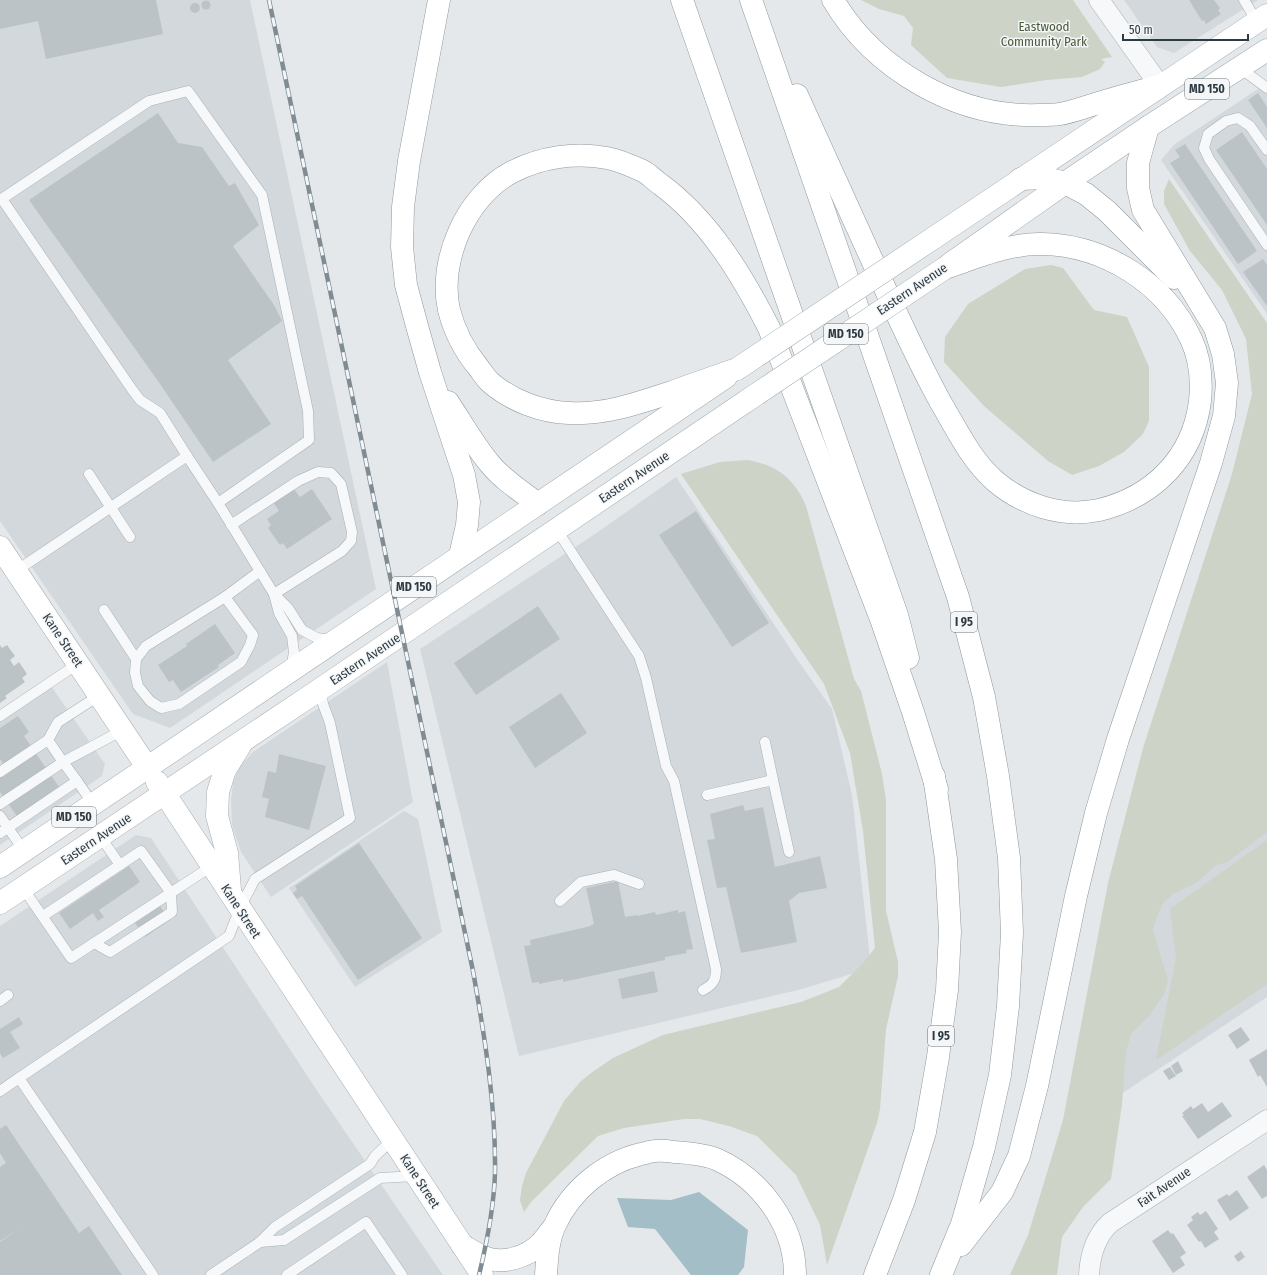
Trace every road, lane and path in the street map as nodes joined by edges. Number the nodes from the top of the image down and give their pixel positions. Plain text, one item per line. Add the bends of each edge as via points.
1 (439, 0) edge
2 (682, 0) edge
3 (751, 0) edge
4 (754, 0) edge
5 (833, 0) edge
6 (1099, 0) edge
7 (1244, 0) edge
8 (1262, 18) edge
9 (1267, 50) edge
10 (1240, 68) junction
11 (1160, 86) junction
12 (1267, 88) edge
13 (1148, 127) junction
14 (1267, 150) edge
15 (1020, 179) junction
16 (1064, 183) junction
17 (1, 199) edge
18 (1267, 245) edge
19 (945, 268) junction
20 (1200, 305) junction
21 (737, 369) junction
22 (430, 372) junction
23 (187, 456) junction
24 (89, 474) dead end
25 (218, 503) junction
26 (538, 504) junction
27 (110, 508) junction
28 (231, 525) junction
29 (556, 530) junction
30 (130, 537) dead end
31 (0, 547) edge
32 (460, 556) junction
33 (16, 571) junction
34 (260, 571) junction
35 (274, 594) junction
36 (225, 597) junction
37 (104, 610) dead end
38 (335, 641) junction
39 (136, 659) junction
40 (79, 663) junction
41 (291, 671) junction
42 (321, 689) junction
43 (100, 695) junction
44 (0, 716) edge
45 (123, 730) junction
46 (48, 740) junction
47 (243, 740) junction
48 (765, 742) dead end
49 (63, 762) junction
50 (147, 768) junction
51 (0, 772) edge
52 (773, 780) junction
53 (78, 781) junction
54 (937, 789) junction
55 (164, 793) junction
56 (707, 795) dead end
57 (0, 804) edge
58 (93, 804) junction
59 (0, 816) edge
60 (4, 830) edge
61 (100, 836) junction
62 (24, 851) junction
63 (789, 852) dead end
64 (120, 865) junction
65 (212, 866) junction
66 (0, 867) edge
67 (639, 884) dead end
68 (23, 888) junction
69 (171, 893) junction
70 (560, 900) dead end
71 (235, 901) junction
72 (0, 903) edge
73 (42, 916) junction
74 (94, 943) junction
75 (703, 990) dead end
76 (19, 1078) junction
77 (0, 1091) edge
78 (1267, 1120) edge
79 (392, 1140) junction
80 (416, 1176) junction
81 (555, 1226) junction
82 (260, 1242) junction
83 (462, 1245) junction
84 (942, 1270) edge
85 (153, 1275) edge
86 (211, 1275) edge
87 (287, 1275) edge
88 (402, 1275) edge
89 (482, 1275) edge
90 (546, 1275) edge
91 (795, 1275) edge
92 (875, 1275) edge
93 (1089, 1275) edge

1 - 22 main road via 409,161 402,247 406,285
2 - 54 main road, I 95 via 897,615 922,710
3 - 84 main road, I 95 via 958,597 984,697 998,776 1009,858 1012,933 1008,1006 1000,1075 984,1147 962,1224
4 - 19 main road via 906,334 977,463 995,481 1016,496 1038,507 1066,513 1090,512 1117,506 1146,491 1169,471 1186,449 1198,420 1201,387 1198,361 1191,340 1161,295 1138,275 1106,258 1075,247 1042,244 1014,247
5 - 11 main road via 842,16 864,42 887,62 916,82 950,100 986,110 1022,116 1059,114
6 - 11 street
7 - 8 lane
8 - 11 main road, MD 150
9 - 10 main road, Eastern Avenue / MD 150
10 - 12 lane
10 - 13 main road, Eastern Avenue / MD 150
11 - 15 main road, MD 150
13 - 16 main road, Eastern Avenue / MD 150
13 - 20 main road via 1138,163 1138,188 1143,210
14 - 18 lane via 1250,126 1238,118 1226,121 1208,134 1204,148
15 - 16 main road via 1046,178
15 - 21 main road, MD 150, bridge
16 - 19 main road, Eastern Avenue / MD 150
16 - 20 main road via 1086,194 1107,211
17 - 23 lane via 131,388 140,400 160,413
17 - 25 lane via 149,101 188,91 262,195 308,411 309,440
19 - 29 main road, Eastern Avenue / MD 150, bridge
20 - 84 main road via 1215,328 1223,354 1227,383 1224,416 1211,463 1096,812 1037,1086 1019,1156 1002,1192
21 - 26 main road, MD 150
21 - 54 main road via 631,406 597,413 568,413 541,409 516,400 491,383 472,359 458,336 449,310 446,278 453,245 466,217 486,192 510,173 535,162 571,155 608,158 644,172 670,191 698,218 751,293 769,328 881,619
22 - 26 main road via 491,465
22 - 32 main road via 464,475 469,502
23 - 25 lane
23 - 27 lane
24 - 27 lane
25 - 28 lane
26 - 29 main road
26 - 32 main road, MD 150
27 - 30 lane
27 - 33 lane
28 - 34 lane
28 - 35 lane via 298,481 318,472 331,472 341,484 352,532 351,541 342,551
29 - 42 main road, Eastern Avenue / MD 150
29 - 75 lane via 639,656 666,766 674,781 716,968 714,981
31 - 33 main road, Kane Street
32 - 38 main road, MD 150
33 - 40 main road, Kane Street
34 - 35 lane
34 - 36 lane
35 - 38 lane via 288,608 302,630 317,638
35 - 41 lane via 279,613 292,636 294,652
36 - 39 lane via 146,646
36 - 39 lane via 253,635 241,662 179,704 161,708 150,701 138,686 135,673
37 - 39 lane
38 - 41 main road, MD 150
40 - 43 main road, Kane Street
40 - 44 lane
41 - 50 main road, MD 150
42 - 47 main road, Eastern Avenue / MD 150
42 - 71 lane via 350,818 255,879
43 - 45 main road, Kane Street
43 - 46 lane via 58,722
45 - 49 lane
45 - 50 main road, Kane Street
46 - 49 lane
46 - 51 lane
47 - 55 main road, Eastern Avenue / MD 150
47 - 71 main road via 225,770 218,792 217,816 227,853
48 - 52 lane
49 - 53 lane
49 - 57 lane
50 - 55 main road, Kane Street
50 - 58 main road, MD 150
52 - 56 lane
52 - 63 lane
53 - 58 lane
53 - 60 lane
54 - 92 main road, I 95 via 946,859 950,932 947,990 925,1132 904,1200
55 - 61 main road, Eastern Avenue / MD 150
55 - 65 main road, Kane Street
58 - 62 main road, MD 150
59 - 60 lane
60 - 62 lane
61 - 64 lane
61 - 68 main road, Eastern Avenue / MD 150
62 - 66 main road, MD 150
64 - 69 lane via 141,851
64 - 73 lane
65 - 69 lane
65 - 71 main road, Kane Street
67 - 70 lane via 614,875 581,882
68 - 72 main road, Eastern Avenue / MD 150
68 - 73 lane
69 - 74 lane
69 - 74 lane via 172,912 110,952
71 - 76 lane via 229,936
71 - 79 main road, Kane Street
73 - 74 lane via 71,958
76 - 77 lane
76 - 85 lane
78 - 93 street, Fait Avenue via 1110,1223 1095,1243
79 - 80 main road, Kane Street
79 - 82 lane via 370,1164 275,1227
80 - 82 lane via 380,1178 284,1240
80 - 83 main road, Kane Street
81 - 83 main road via 531,1252 513,1259 498,1261 484,1258
81 - 90 main road via 547,1255
81 - 91 main road via 566,1204 581,1188 601,1172 626,1158 656,1150 687,1153 714,1159 740,1172 760,1190 777,1211 788,1237
82 - 86 lane
83 - 89 main road, Kane Street
87 - 88 lane via 366,1222

